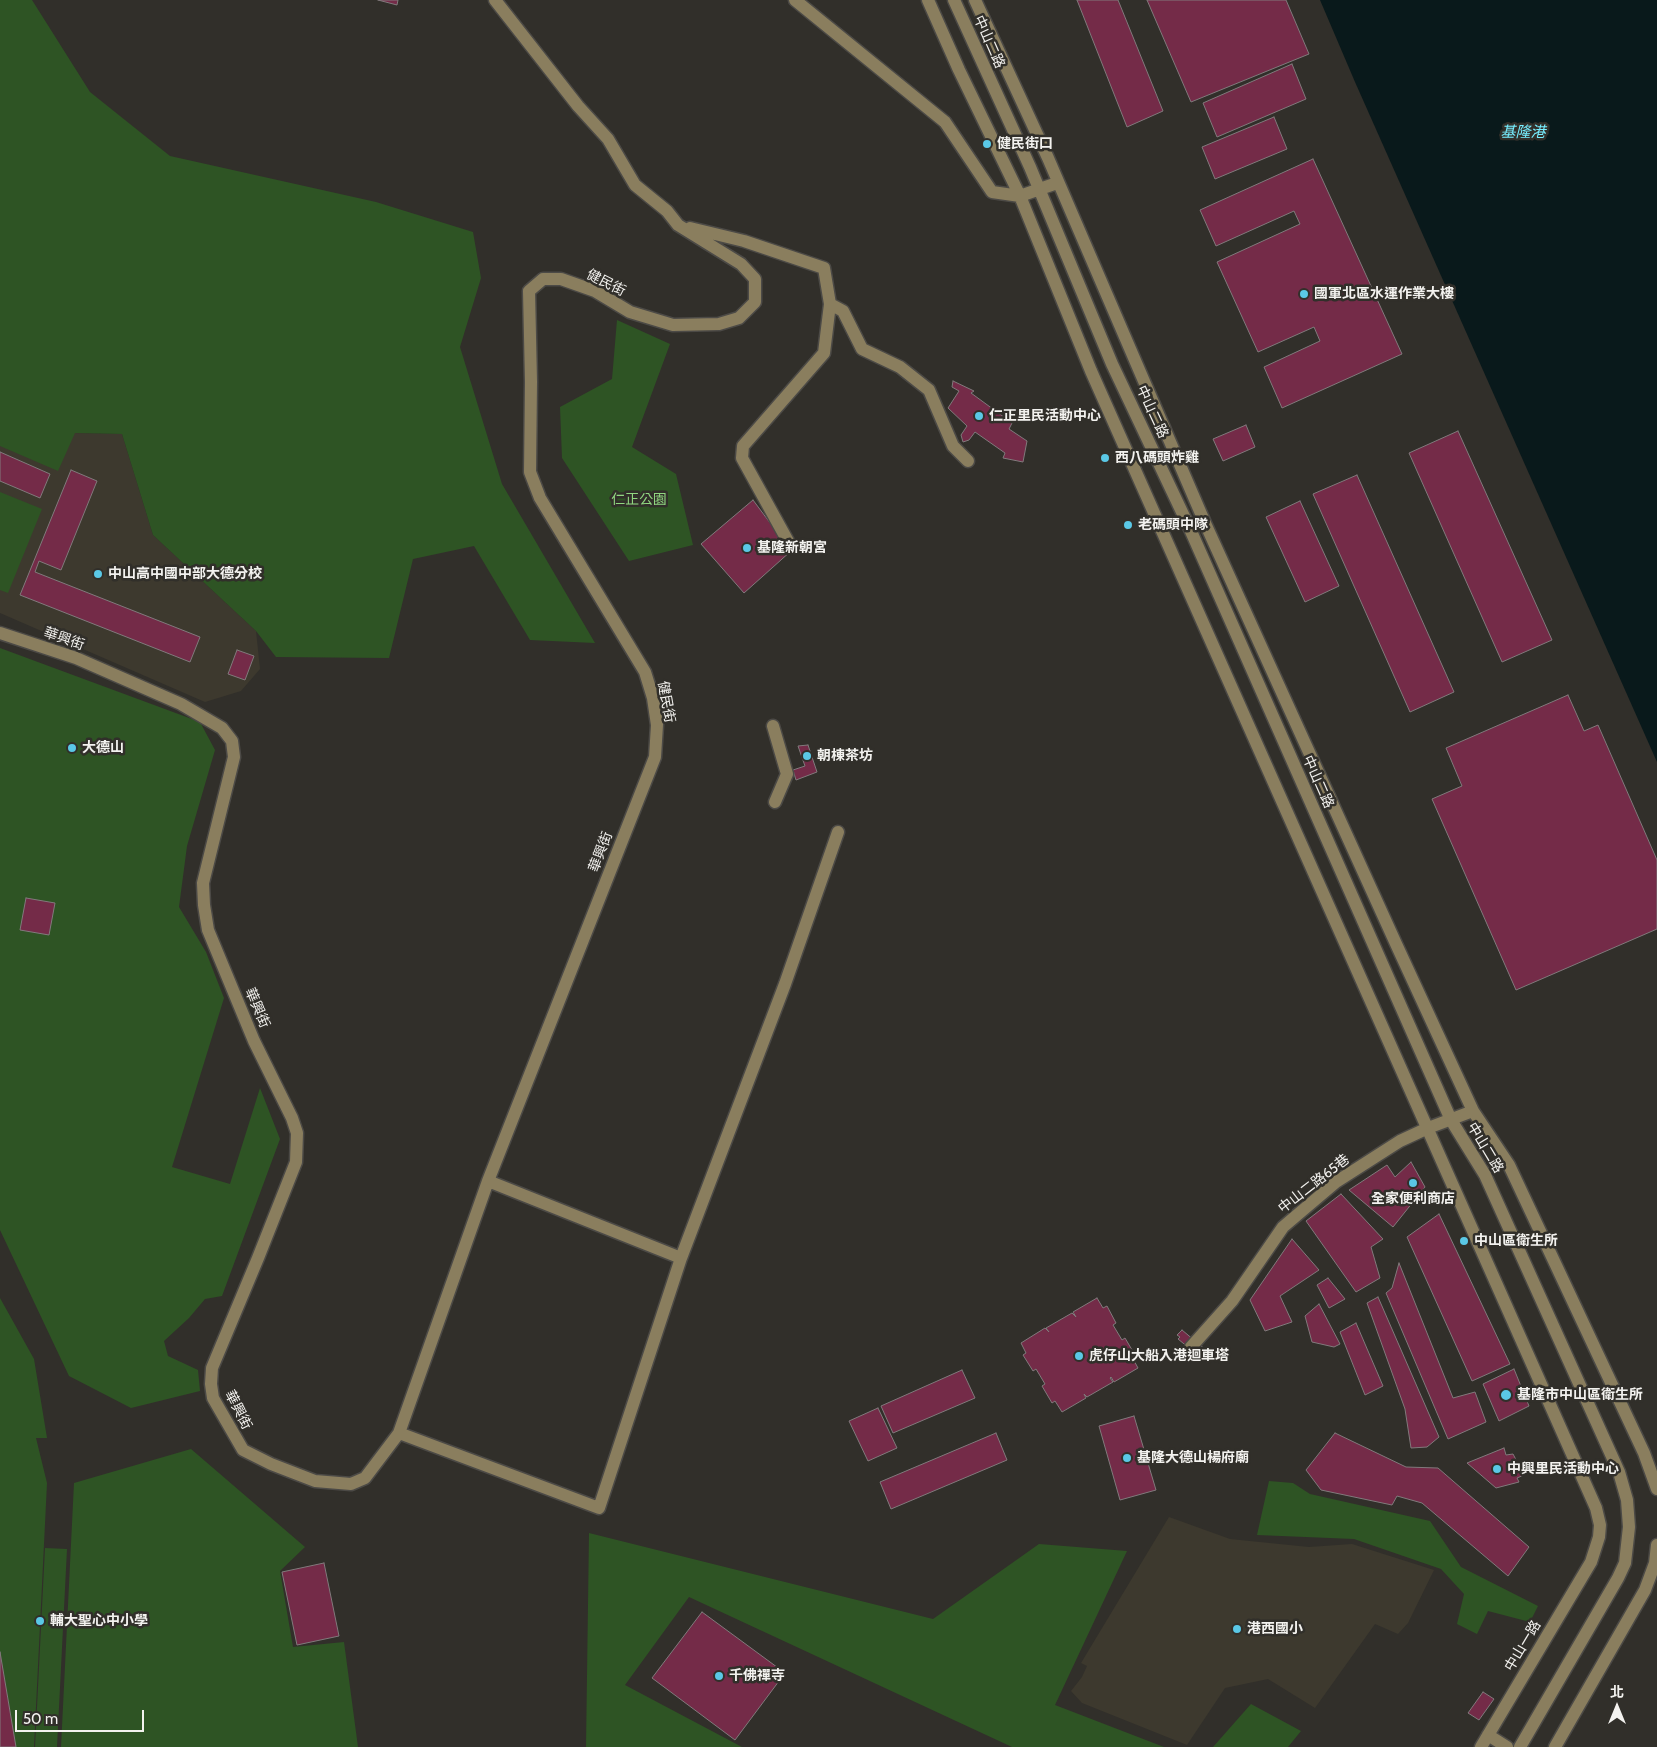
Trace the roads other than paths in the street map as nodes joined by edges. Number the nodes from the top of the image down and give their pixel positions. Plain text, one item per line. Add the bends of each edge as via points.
1 (495, 0) edge
2 (795, 0) edge
3 (928, 0) edge
4 (954, 0) edge
5 (975, 0) edge
6 (1057, 183) junction
7 (1039, 190) junction
8 (1020, 196) junction
9 (678, 225) junction
10 (830, 304) junction
11 (968, 461) dead end
12 (790, 545) dead end
13 (0, 633) edge
14 (773, 726) dead end
15 (654, 757) joint
16 (775, 802) dead end
17 (838, 832) dead end
18 (1473, 1111) junction
19 (1450, 1120) junction
20 (1428, 1128) junction
21 (488, 1181) junction
22 (681, 1258) junction
23 (1192, 1347) dead end
24 (399, 1433) junction
25 (1657, 1489) edge
26 (1657, 1545) edge
27 (1488, 1736) junction
28 (1481, 1747) edge
29 (1507, 1747) edge
30 (1520, 1747) edge
31 (1555, 1747) edge

1 - 9 street, 健民街 via 608,139 635,185 667,211
2 - 8 street via 945,122 992,192
3 - 8 street
4 - 7 street, 中山二路
5 - 6 street, 中山二路
6 - 7 street
6 - 18 street, 中山二路 via 1209,532
7 - 8 street
7 - 19 street, 中山二路 via 1112,364 1190,529
8 - 20 street via 1091,371
9 - 10 street via 744,241 824,268
9 - 15 street, 健民街 via 741,264 756,279 755,302 739,318 719,324 673,325 630,312 595,291 562,279 543,279 529,291 530,472 540,498 645,672 657,725
10 - 11 street via 843,311 862,349 900,367 929,390 953,446
10 - 12 street via 824,353 743,446 742,458
13 - 24 street, 華興街 via 76,658 181,704 222,728 232,741 234,757 203,883 208,930 297,1133 296,1162 212,1368 210,1384 213,1398 243,1450 314,1481 351,1484 365,1478
14 - 16 street via 787,774
15 - 21 street, 華興街
17 - 22 street via 785,984
18 - 19 street, 中山二路65巷
18 - 25 street, 中山二路 via 1509,1165 1644,1453
19 - 20 street, 中山二路65巷
19 - 30 street, 中山二路 via 1485,1175 1619,1472 1628,1500 1625,1562
20 - 23 street, 中山二路65巷 via 1400,1141 1336,1182 1290,1221 1232,1301
20 - 27 street, 中山一路 via 1596,1508 1600,1525 1591,1562
21 - 22 street
21 - 24 street, 華興街
22 - 24 street via 598,1508
26 - 31 street via 1655,1563 1645,1590
27 - 28 street, 中山一路
27 - 29 street

